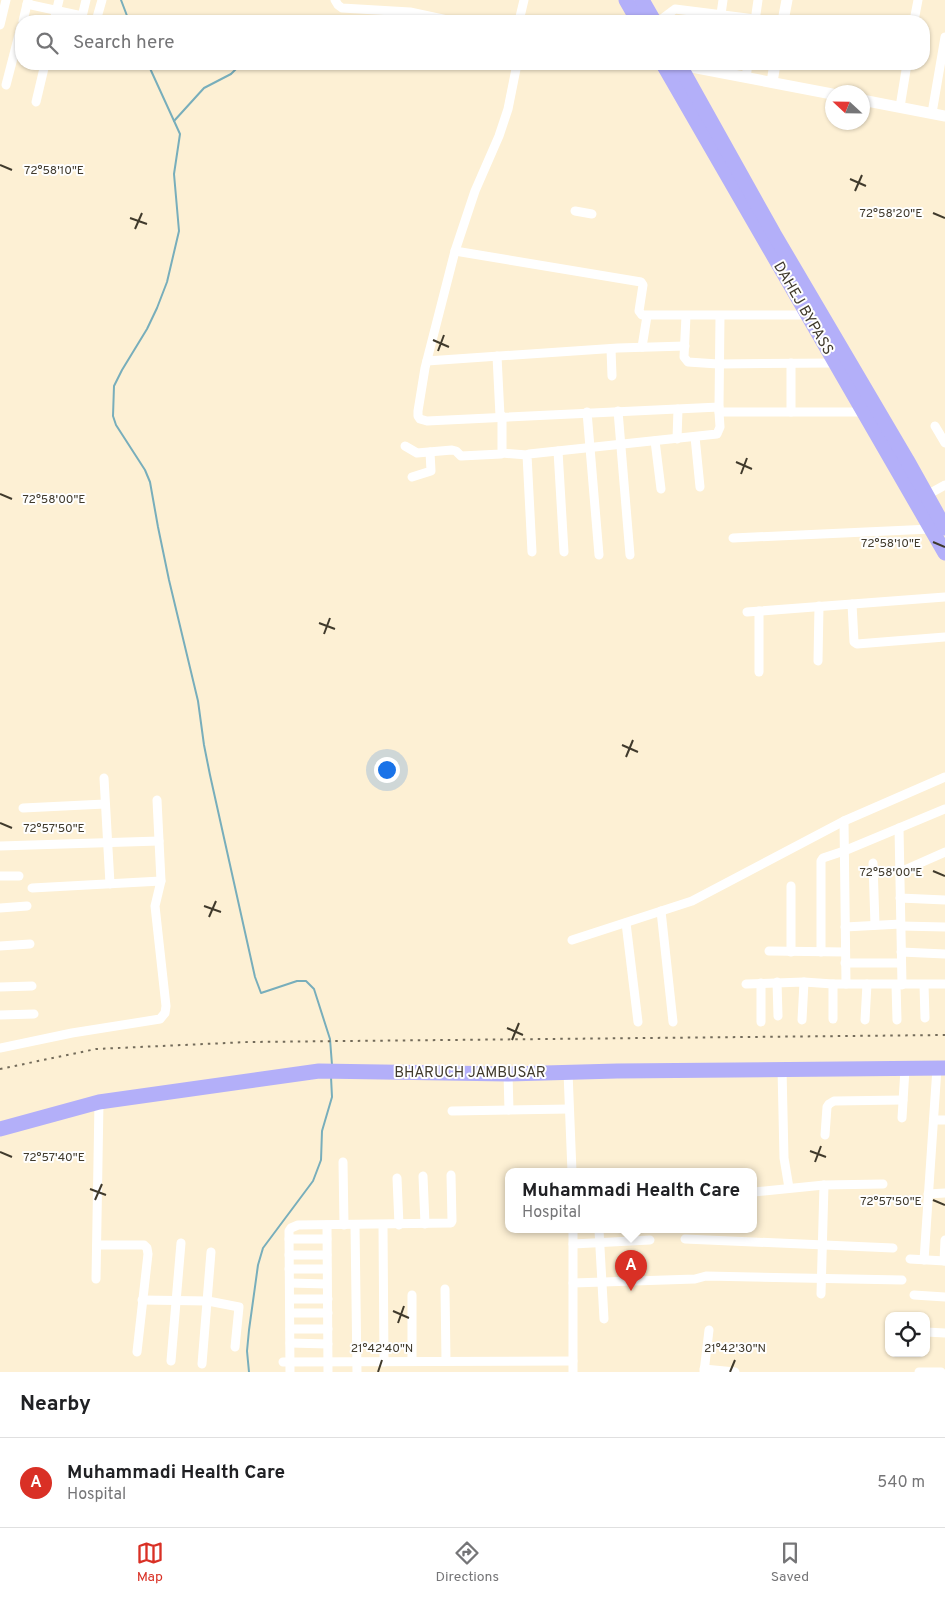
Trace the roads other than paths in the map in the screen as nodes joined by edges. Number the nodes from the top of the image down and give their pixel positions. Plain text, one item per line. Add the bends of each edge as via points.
1 (6, 0) edge
2 (59, 0) edge
3 (86, 0) edge
4 (102, 0) edge
5 (336, 0) edge
6 (524, 0) edge
7 (626, 0) edge
8 (642, 0) edge
9 (723, 0) edge
10 (758, 0) edge
11 (787, 0) edge
12 (918, 0) edge
13 (28, 2) edge
14 (685, 5) edge
15 (57, 11) junction
16 (394, 11) junction
17 (25, 15) edge
18 (56, 15) edge
19 (71, 15) edge
20 (82, 15) edge
21 (98, 15) edge
22 (393, 15) edge
23 (424, 15) edge
24 (521, 15) edge
25 (635, 15) edge
26 (651, 15) edge
27 (667, 15) edge
28 (713, 15) edge
29 (721, 15) edge
30 (756, 15) edge
31 (784, 15) edge
32 (915, 15) edge
33 (0, 25) edge
34 (945, 37) edge
35 (15, 50) edge
36 (44, 70) edge
37 (516, 70) edge
38 (667, 70) edge
39 (681, 70) edge
40 (724, 70) edge
41 (747, 70) edge
42 (774, 70) edge
43 (907, 70) edge
44 (746, 77) junction
45 (772, 82) junction
46 (6, 85) dead end
47 (825, 93) edge
48 (870, 101) edge
49 (36, 102) dead end
50 (900, 107) junction
51 (932, 114) junction
52 (945, 116) edge
53 (575, 211) dead end
54 (592, 214) dead end
55 (454, 251) junction
56 (814, 314) junction
57 (647, 316) junction
58 (686, 316) junction
59 (720, 316) junction
60 (684, 346) junction
61 (642, 348) junction
62 (610, 349) junction
63 (496, 356) junction
64 (427, 360) junction
65 (791, 363) junction
66 (836, 363) junction
67 (718, 364) junction
68 (612, 376) dead end
69 (678, 408) junction
70 (719, 410) junction
71 (618, 411) junction
72 (587, 412) junction
73 (791, 412) junction
74 (864, 412) junction
75 (501, 416) junction
76 (935, 426) dead end
77 (695, 437) junction
78 (677, 439) junction
79 (655, 441) junction
80 (945, 443) edge
81 (621, 445) junction
82 (405, 446) dead end
83 (591, 448) junction
84 (558, 451) junction
85 (430, 452) junction
86 (502, 453) junction
87 (527, 455) junction
88 (412, 477) dead end
89 (945, 485) edge
90 (700, 487) dead end
91 (661, 489) dead end
92 (927, 495) junction
93 (938, 528) edge
94 (733, 538) dead end
95 (532, 552) dead end
96 (564, 552) dead end
97 (945, 553) edge
98 (599, 555) dead end
99 (630, 555) dead end
100 (945, 597) edge
101 (852, 604) junction
102 (819, 606) junction
103 (759, 611) junction
104 (747, 612) dead end
105 (945, 637) edge
106 (818, 661) dead end
107 (760, 672) dead end
108 (945, 777) edge
109 (104, 778) dead end
110 (157, 800) dead end
111 (105, 804) junction
112 (23, 808) dead end
113 (945, 809) edge
114 (844, 820) junction
115 (899, 828) junction
116 (159, 841) junction
117 (108, 843) junction
118 (0, 846) edge
119 (844, 851) junction
120 (945, 852) edge
121 (873, 863) dead end
122 (900, 872) junction
123 (0, 876) edge
124 (19, 876) dead end
125 (161, 882) junction
126 (110, 884) junction
127 (791, 886) dead end
128 (32, 888) dead end
129 (900, 898) junction
130 (945, 900) edge
131 (26, 906) dead end
132 (0, 908) edge
133 (661, 911) junction
134 (626, 923) junction
135 (875, 925) junction
136 (901, 925) junction
137 (845, 927) junction
138 (945, 927) edge
139 (572, 940) dead end
140 (30, 944) dead end
141 (0, 946) edge
142 (769, 951) dead end
143 (791, 952) junction
144 (821, 952) junction
145 (845, 952) junction
146 (901, 952) junction
147 (945, 954) edge
148 (845, 963) junction
149 (901, 963) junction
150 (777, 982) junction
151 (804, 982) junction
152 (761, 983) junction
153 (746, 984) dead end
154 (833, 984) junction
155 (846, 984) junction
156 (867, 984) junction
157 (945, 984) edge
158 (899, 985) junction
159 (924, 985) junction
160 (32, 986) dead end
161 (0, 988) edge
162 (34, 1014) dead end
163 (0, 1015) edge
164 (778, 1016) dead end
165 (925, 1018) dead end
166 (833, 1019) dead end
167 (802, 1020) dead end
168 (865, 1020) dead end
169 (897, 1020) dead end
170 (638, 1022) dead end
171 (673, 1022) dead end
172 (761, 1022) dead end
173 (0, 1048) edge
174 (941, 1068) edge
175 (905, 1069) junction
176 (782, 1070) junction
177 (568, 1072) junction
178 (508, 1074) junction
179 (940, 1091) edge
180 (903, 1100) junction
181 (99, 1102) junction
182 (568, 1109) junction
183 (509, 1110) junction
184 (452, 1111) dead end
185 (902, 1118) dead end
186 (934, 1120) junction
187 (945, 1120) edge
188 (0, 1128) edge
189 (825, 1135) dead end
190 (343, 1162) dead end
191 (572, 1168) edge
192 (451, 1175) dead end
193 (423, 1176) dead end
194 (397, 1178) dead end
195 (883, 1184) dead end
196 (824, 1185) junction
197 (789, 1188) junction
198 (757, 1192) edge
199 (945, 1193) edge
200 (928, 1194) junction
201 (424, 1224) junction
202 (327, 1225) junction
203 (344, 1225) junction
204 (355, 1225) junction
205 (382, 1225) junction
206 (399, 1225) junction
207 (573, 1233) edge
208 (599, 1233) edge
209 (327, 1239) junction
210 (685, 1239) dead end
211 (289, 1240) junction
212 (650, 1240) dead end
213 (945, 1241) edge
214 (600, 1242) junction
215 (181, 1243) dead end
216 (573, 1244) junction
217 (822, 1244) junction
218 (97, 1245) junction
219 (893, 1248) dead end
220 (212, 1252) dead end
221 (289, 1255) junction
222 (327, 1255) junction
223 (910, 1259) dead end
224 (924, 1260) junction
225 (944, 1261) edge
226 (290, 1269) junction
227 (328, 1269) junction
228 (96, 1279) dead end
229 (821, 1279) junction
230 (902, 1280) dead end
231 (602, 1282) junction
232 (290, 1283) junction
233 (573, 1283) junction
234 (328, 1284) junction
235 (445, 1289) dead end
236 (821, 1294) dead end
237 (412, 1295) dead end
238 (914, 1295) dead end
239 (945, 1297) edge
240 (290, 1299) junction
241 (328, 1299) junction
242 (142, 1300) junction
243 (176, 1300) junction
244 (208, 1301) junction
245 (328, 1313) junction
246 (290, 1314) junction
247 (604, 1320) dead end
248 (290, 1329) junction
249 (328, 1329) junction
250 (710, 1330) dead end
251 (930, 1332) edge
252 (945, 1333) edge
253 (290, 1343) junction
254 (328, 1344) junction
255 (236, 1347) dead end
256 (137, 1352) dead end
257 (171, 1361) dead end
258 (446, 1361) junction
259 (574, 1361) junction
260 (287, 1362) junction
261 (328, 1362) junction
262 (356, 1362) junction
263 (384, 1362) junction
264 (412, 1362) junction
265 (202, 1364) dead end
266 (704, 1371) edge
267 (290, 1372) edge
268 (328, 1372) edge
269 (357, 1372) edge
270 (572, 1372) edge
271 (735, 1372) edge
272 (919, 1372) edge
273 (941, 1372) edge

1 - 33 street
2 - 15 street
3 - 20 street
4 - 21 street
5 - 16 street via 342,8
6 - 24 street
7 - 25 highway
8 - 26 highway
9 - 29 street
10 - 30 street
11 - 31 street
12 - 32 street
13 - 15 street
13 - 17 street
14 - 27 street
14 - 28 street
15 - 18 street
15 - 19 street
16 - 22 street
16 - 23 street
34 - 51 street
35 - 46 street
36 - 49 street
37 - 55 street via 508,109
38 - 56 highway, DAHEJ BYPASS
39 - 56 highway, DAHEJ BYPASS via 774,234
40 - 44 street
41 - 44 street
42 - 45 street
43 - 50 street
44 - 45 street
45 - 47 street
48 - 50 street
50 - 51 street
51 - 52 street
53 - 54 street
55 - 57 street via 641,282 644,285 639,313
55 - 64 street
56 - 59 street
56 - 66 highway, DAHEJ BYPASS
56 - 92 highway, DAHEJ BYPASS
57 - 58 street
57 - 61 street
58 - 59 street
58 - 60 street
59 - 67 street
60 - 61 street
60 - 67 street via 684,357 688,362
61 - 62 street
62 - 63 street
62 - 68 street
63 - 64 street
63 - 75 street
64 - 75 street via 418,411 420,419
65 - 66 street
65 - 67 street
65 - 73 street
66 - 74 highway, DAHEJ BYPASS
67 - 70 street
69 - 70 street
69 - 71 street
69 - 78 street
70 - 73 street
70 - 77 street via 717,434
71 - 72 street
71 - 81 street
72 - 75 street
72 - 83 street
73 - 74 street
74 - 93 highway, DAHEJ BYPASS
75 - 86 street
76 - 80 street
77 - 78 street
77 - 90 street
78 - 79 street
79 - 81 street
79 - 91 street
81 - 83 street
81 - 99 street
82 - 85 street via 417,453
83 - 84 street
83 - 98 street
84 - 87 street
84 - 96 street
85 - 86 street via 452,450 461,456
85 - 88 street via 430,471
86 - 87 street
87 - 95 street
89 - 92 street
92 - 93 highway, DAHEJ BYPASS
93 - 94 street
93 - 97 highway, DAHEJ BYPASS
100 - 101 street
101 - 102 street
101 - 105 street via 854,642 857,644
102 - 103 street
102 - 106 street
103 - 104 street
103 - 107 street
108 - 114 street
109 - 111 street
110 - 116 street
111 - 112 street
111 - 117 street
113 - 115 street
114 - 119 street
114 - 133 street via 692,901
115 - 119 street
115 - 122 street
116 - 117 street
116 - 125 street
117 - 118 street
117 - 126 street
119 - 137 street
119 - 144 street via 821,861
120 - 122 street
121 - 135 street
122 - 129 street
123 - 124 street
125 - 126 street
125 - 173 street via 155,906 166,1006 160,1019
126 - 128 street
127 - 143 street
129 - 130 street
129 - 136 street
131 - 132 street
133 - 134 street
133 - 171 street
134 - 139 street
134 - 170 street
135 - 136 street
135 - 137 street
136 - 138 street
136 - 146 street
137 - 145 street
140 - 141 street
142 - 143 street
143 - 144 street
144 - 145 street
145 - 148 street
146 - 147 street
146 - 149 street
148 - 149 street
148 - 155 street
149 - 158 street
150 - 151 street
150 - 152 street
150 - 164 street
151 - 154 street
151 - 167 street
152 - 153 street
152 - 172 street
154 - 155 street
154 - 166 street
155 - 156 street
156 - 158 street
156 - 168 street
157 - 159 street
158 - 159 street
158 - 169 street
159 - 165 street
160 - 161 street
162 - 163 street
174 - 175 highway, BHARUCH JAMBUSAR
174 - 179 street
175 - 176 highway, BHARUCH JAMBUSAR
175 - 180 street
176 - 177 highway, BHARUCH JAMBUSAR
176 - 197 street via 784,1158
177 - 178 highway, BHARUCH JAMBUSAR
177 - 182 street
178 - 181 highway, BHARUCH JAMBUSAR via 319,1071
178 - 183 street
179 - 186 street
180 - 185 street
180 - 189 street via 834,1101 827,1107
181 - 188 highway, BHARUCH JAMBUSAR
181 - 218 street
182 - 183 street
182 - 191 street
183 - 184 street
186 - 187 street
186 - 200 street
190 - 203 street
192 - 201 street via 452,1221 448,1224
193 - 201 street
194 - 206 street
195 - 196 street
196 - 197 street
196 - 217 street
197 - 198 street
199 - 200 street
200 - 224 street
201 - 206 street
202 - 203 street
202 - 209 street
202 - 211 street via 294,1226 289,1231
203 - 204 street
204 - 205 street
204 - 262 street
205 - 206 street
205 - 263 street
207 - 216 street
208 - 214 street
209 - 211 street
209 - 222 street
210 - 217 street
211 - 221 street
212 - 214 street
213 - 225 street
214 - 216 street
214 - 231 street
215 - 243 street
216 - 233 street
217 - 219 street
217 - 229 street
218 - 228 street
218 - 242 street via 144,1245 147,1248
220 - 244 street
221 - 222 street
221 - 226 street
222 - 227 street
223 - 224 street
224 - 225 street
226 - 227 street
226 - 232 street
227 - 234 street
229 - 230 street
229 - 231 street via 706,1276 695,1280
229 - 236 street
231 - 233 street
231 - 247 street
232 - 234 street
232 - 240 street
233 - 259 street
234 - 241 street
235 - 258 street
237 - 264 street
238 - 239 street
240 - 241 street
240 - 246 street
241 - 245 street
242 - 243 street
242 - 256 street
243 - 244 street
243 - 257 street
244 - 255 street via 239,1307
244 - 265 street
245 - 246 street
245 - 249 street
246 - 248 street
248 - 249 street
248 - 253 street
249 - 254 street
250 - 266 street
251 - 252 street
253 - 254 street
253 - 260 street
254 - 261 street
258 - 259 street
258 - 264 street
259 - 270 street
260 - 261 street
260 - 267 street
261 - 262 street
261 - 268 street
262 - 263 street
262 - 269 street
263 - 264 street
266 - 271 street
272 - 273 street

